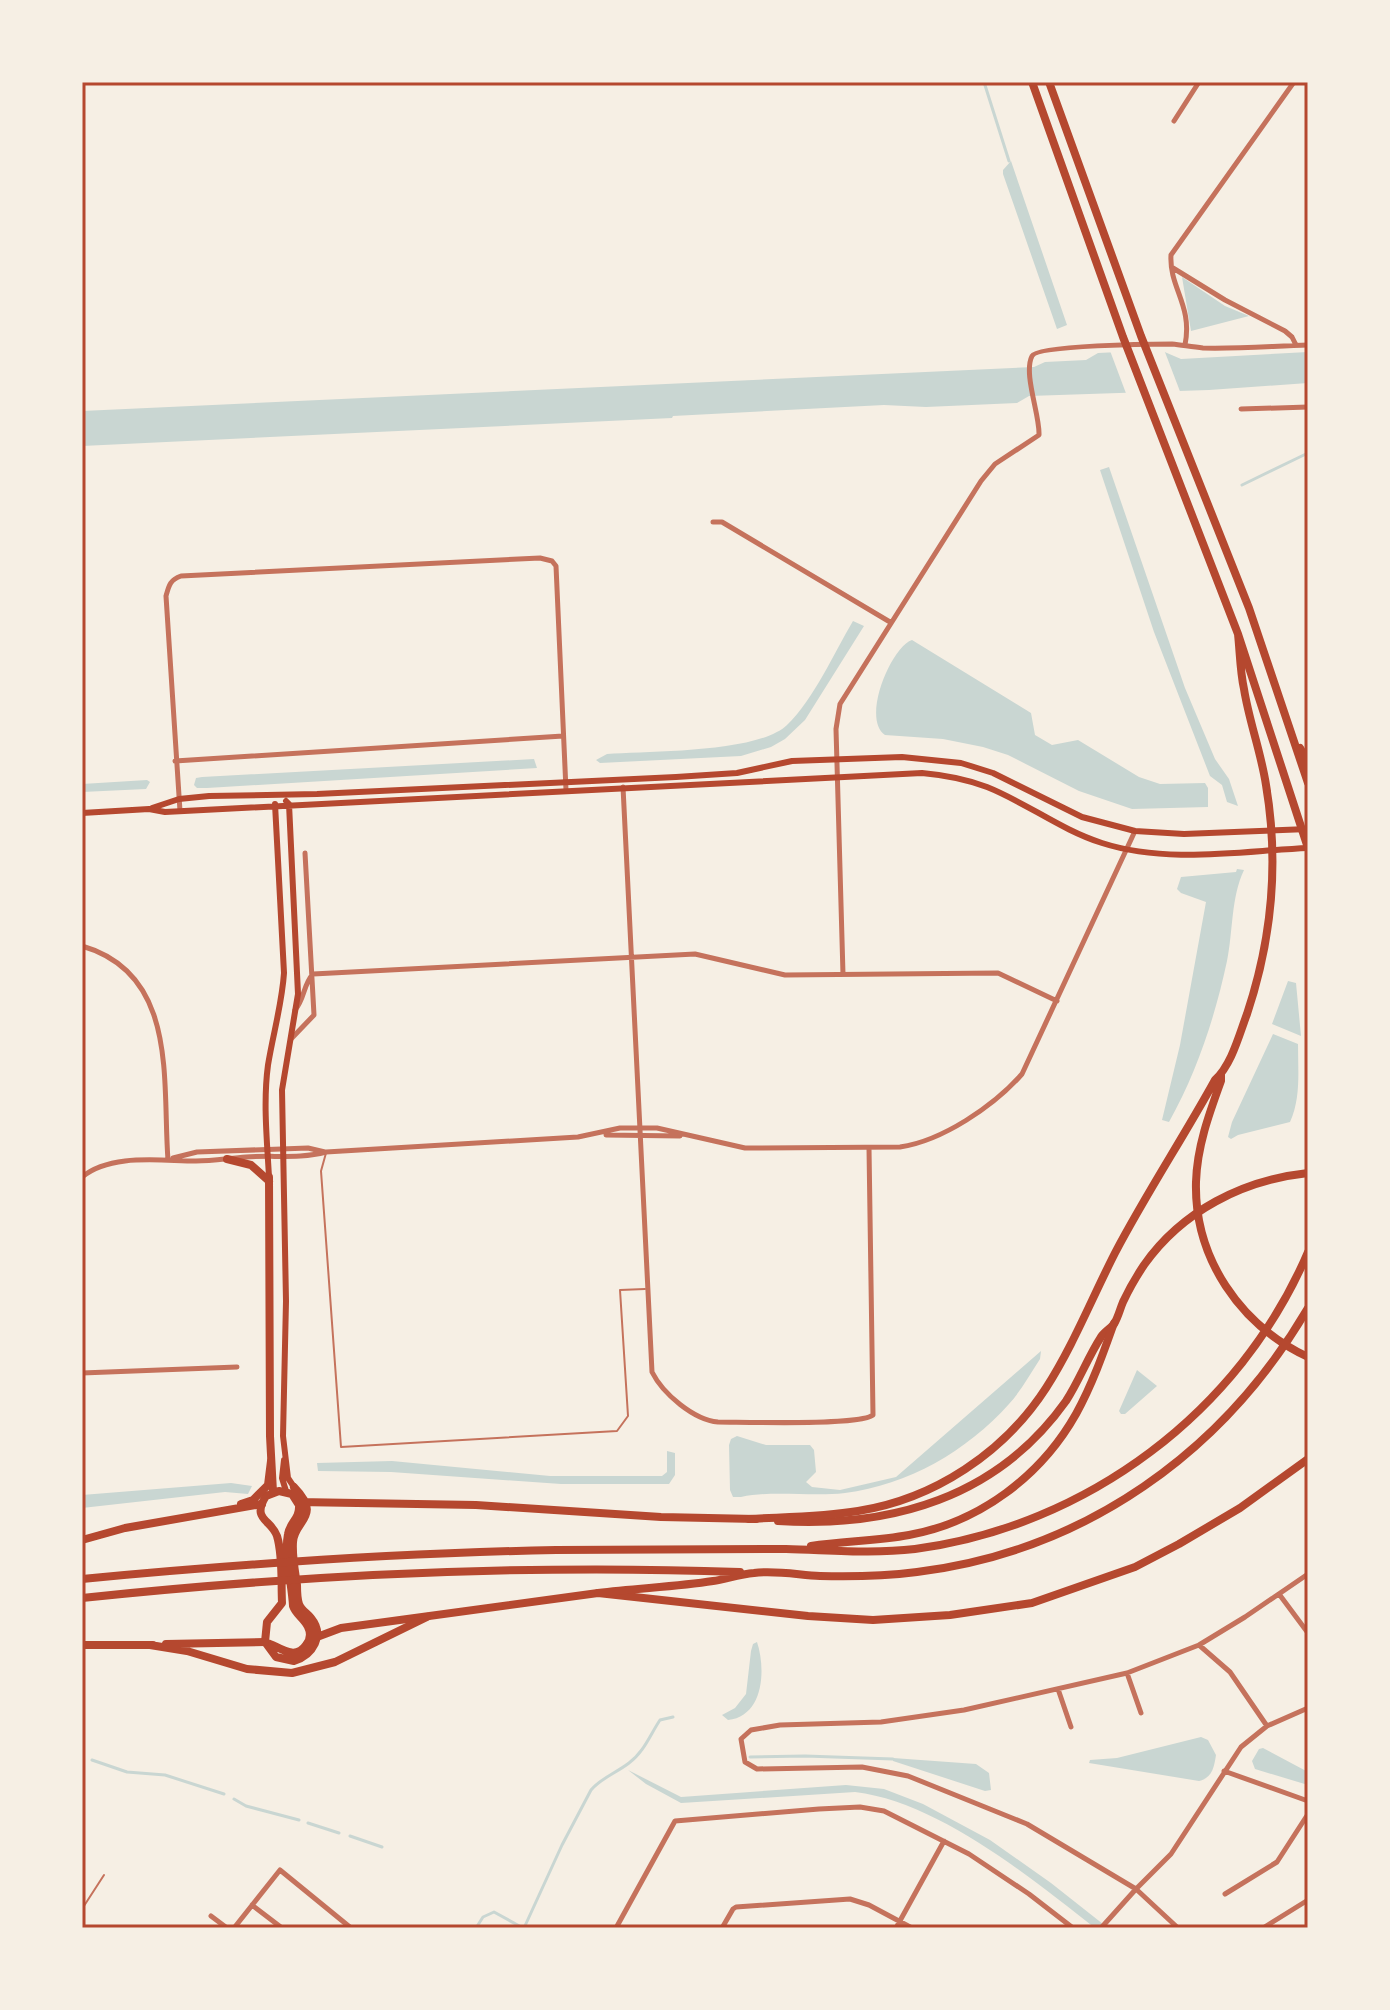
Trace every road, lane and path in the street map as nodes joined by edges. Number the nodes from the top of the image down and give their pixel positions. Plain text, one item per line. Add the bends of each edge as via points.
1 (1032, 82) edge
2 (1049, 82) edge
3 (1199, 82) edge
4 (1294, 82) edge
5 (1174, 121) dead end
6 (1172, 268) junction
7 (1185, 345) junction
8 (1296, 345) junction
9 (1308, 345) edge
10 (1308, 407) edge
11 (1241, 409) dead end
12 (713, 522) dead end
13 (890, 622) junction
14 (1238, 634) junction
15 (1292, 734) junction
16 (563, 736) junction
17 (838, 758) junction
18 (175, 761) junction
19 (1308, 762) edge
20 (839, 775) junction
21 (622, 783) junction
22 (1308, 783) edge
23 (566, 786) junction
24 (282, 795) junction
25 (179, 799) junction
26 (289, 804) junction
27 (274, 805) junction
28 (149, 809) junction
29 (180, 811) junction
30 (82, 813) edge
31 (1308, 829) edge
32 (1135, 831) junction
33 (1127, 848) junction
34 (1308, 848) edge
35 (305, 853) dead end
36 (82, 946) edge
37 (633, 955) junction
38 (313, 974) junction
39 (843, 974) junction
40 (1057, 1001) junction
41 (294, 1011) junction
42 (290, 1041) junction
43 (1221, 1074) junction
44 (642, 1128) junction
45 (601, 1134) junction
46 (688, 1135) junction
47 (642, 1136) junction
48 (869, 1148) junction
49 (326, 1152) junction
50 (268, 1153) junction
51 (283, 1153) junction
52 (227, 1159) junction
53 (168, 1160) junction
54 (1308, 1173) edge
55 (82, 1177) edge
56 (269, 1179) junction
57 (1308, 1252) edge
58 (649, 1289) junction
59 (1308, 1308) edge
60 (1114, 1323) junction
61 (1308, 1357) edge
62 (237, 1367) dead end
63 (82, 1373) edge
64 (1308, 1459) edge
65 (271, 1461) junction
66 (290, 1489) junction
67 (273, 1492) junction
68 (302, 1503) junction
69 (262, 1504) junction
70 (233, 1508) junction
71 (749, 1519) junction
72 (82, 1540) edge
73 (287, 1546) junction
74 (791, 1549) junction
75 (756, 1572) junction
76 (1308, 1574) edge
77 (82, 1579) edge
78 (598, 1593) junction
79 (295, 1594) junction
80 (1279, 1594) junction
81 (82, 1598) edge
82 (427, 1617) junction
83 (1308, 1633) edge
84 (317, 1637) junction
85 (265, 1642) junction
86 (82, 1645) edge
87 (150, 1645) junction
88 (1199, 1645) junction
89 (1127, 1673) junction
90 (1058, 1689) junction
91 (1308, 1708) edge
92 (1141, 1713) dead end
93 (1267, 1726) junction
94 (1071, 1727) dead end
95 (1224, 1771) junction
96 (1308, 1801) edge
97 (1308, 1814) edge
98 (944, 1841) junction
99 (104, 1875) dead end
100 (1136, 1889) junction
101 (1225, 1894) dead end
102 (1308, 1900) edge
103 (252, 1905) junction
104 (82, 1909) edge
105 (211, 1916) dead end
106 (899, 1921) junction
107 (227, 1928) edge
108 (234, 1928) edge
109 (282, 1928) edge
110 (351, 1928) edge
111 (616, 1928) edge
112 (722, 1928) edge
113 (896, 1928) edge
114 (912, 1928) edge
115 (1073, 1928) edge
116 (1101, 1928) edge
117 (1178, 1928) edge
118 (1263, 1928) edge

1 - 14 highway
2 - 15 highway
3 - 5 street
4 - 6 street via 1173,251
6 - 7 street via 1188,317
6 - 8 street via 1285,331
7 - 8 street
7 - 13 street via 1038,350 1031,366 1039,435 995,464 981,481
8 - 9 street
10 - 11 street
12 - 13 street via 722,522
13 - 17 street via 840,704
14 - 34 highway
14 - 43 highway via 1243,689 1270,809 1273,863 1261,967
15 - 19 highway
15 - 22 highway
16 - 18 street
16 - 18 street via 552,561 181,576 173,579 166,596
16 - 23 street
17 - 20 street
17 - 21 main road
17 - 32 main road via 961,763 1082,817
18 - 25 street
20 - 21 main road
20 - 33 main road via 922,773 958,778 1075,833
20 - 39 street
21 - 23 main road
21 - 37 street
23 - 24 main road
23 - 26 main road
24 - 25 main road
24 - 26 main road
24 - 27 main road
25 - 28 main road
25 - 29 street
26 - 27 main road
26 - 41 main road via 297,968
27 - 29 main road
27 - 50 main road via 284,973 268,1065
28 - 29 main road
28 - 30 main road
31 - 32 main road
32 - 33 street
33 - 34 main road via 1161,854
33 - 40 street
35 - 38 street
36 - 53 street via 116,963 150,999 162,1044
37 - 38 street
37 - 39 street via 695,954 785,975
37 - 44 street
38 - 41 street
38 - 42 street via 314,1015
39 - 40 street via 998,973
40 - 48 street via 1022,1074 1003,1093 938,1137 920,1144
41 - 42 main road
42 - 51 main road via 282,1090
43 - 61 highway via 1202,1136 1196,1180 1205,1245 1248,1316 1274,1339
43 - 71 highway via 1117,1250 1046,1388 995,1447 951,1478 903,1499 834,1514
44 - 45 street
44 - 46 street
44 - 47 street
45 - 47 street
45 - 49 street
46 - 47 street
46 - 48 street via 756,1149
47 - 58 street
48 - 58 street via 873,1415 867,1419 702,1420 660,1387 652,1372
49 - 51 street
49 - 58 lane via 321,1171 341,1447 617,1431 628,1416 620,1290
50 - 51 street
50 - 52 street
50 - 53 street via 197,1152
50 - 56 main road
51 - 66 main road via 282,1478
52 - 53 street
52 - 56 highway via 251,1165
53 - 55 street via 109,1163
54 - 60 highway via 1278,1177 1220,1199 1185,1222 1144,1265
56 - 65 highway
57 - 74 highway via 1278,1312 1227,1382 1172,1436 1109,1480 1045,1513 970,1539 864,1552
59 - 75 highway via 1243,1401 1202,1443 1128,1497 1071,1529 999,1555 916,1572
60 - 71 highway via 1065,1401 1037,1434 957,1493 906,1512 863,1520
60 - 74 highway via 1069,1426 1052,1451 999,1499 924,1532
62 - 63 street
64 - 78 highway via 1240,1508 1135,1567 1032,1603 873,1620
65 - 67 highway
65 - 70 highway via 268,1485 253,1500
66 - 67 highway
66 - 68 highway
67 - 69 highway
68 - 71 highway via 476,1505
68 - 73 highway
69 - 70 highway
69 - 73 highway via 262,1518
70 - 72 highway
73 - 79 highway
73 - 85 highway via 281,1607 265,1626
74 - 77 highway via 396,1556
75 - 78 highway
75 - 81 highway via 489,1571
76 - 80 street
78 - 82 highway
79 - 84 highway
79 - 85 highway via 295,1611 308,1628 308,1642 289,1653
80 - 83 street
80 - 88 street
82 - 84 highway via 341,1628
82 - 87 highway via 335,1662 292,1673 247,1669
84 - 85 highway via 312,1650 294,1661 276,1657
85 - 87 highway
86 - 87 highway
88 - 89 street
88 - 93 street via 1230,1672
89 - 90 street
89 - 92 street
90 - 94 street
90 - 100 street via 881,1722 759,1728 741,1739 745,1762 757,1769 893,1771 1003,1813
91 - 93 street
93 - 95 street via 1241,1747
95 - 96 street
95 - 100 street via 1171,1854
97 - 101 street via 1277,1862
98 - 106 street
98 - 111 street via 871,1808 675,1821
98 - 115 street
99 - 104 lane
100 - 116 street
100 - 117 street
102 - 118 street
103 - 108 street
103 - 109 street
103 - 110 street via 280,1870
105 - 107 street
106 - 112 street via 850,1899 736,1907
106 - 113 street
106 - 114 street

